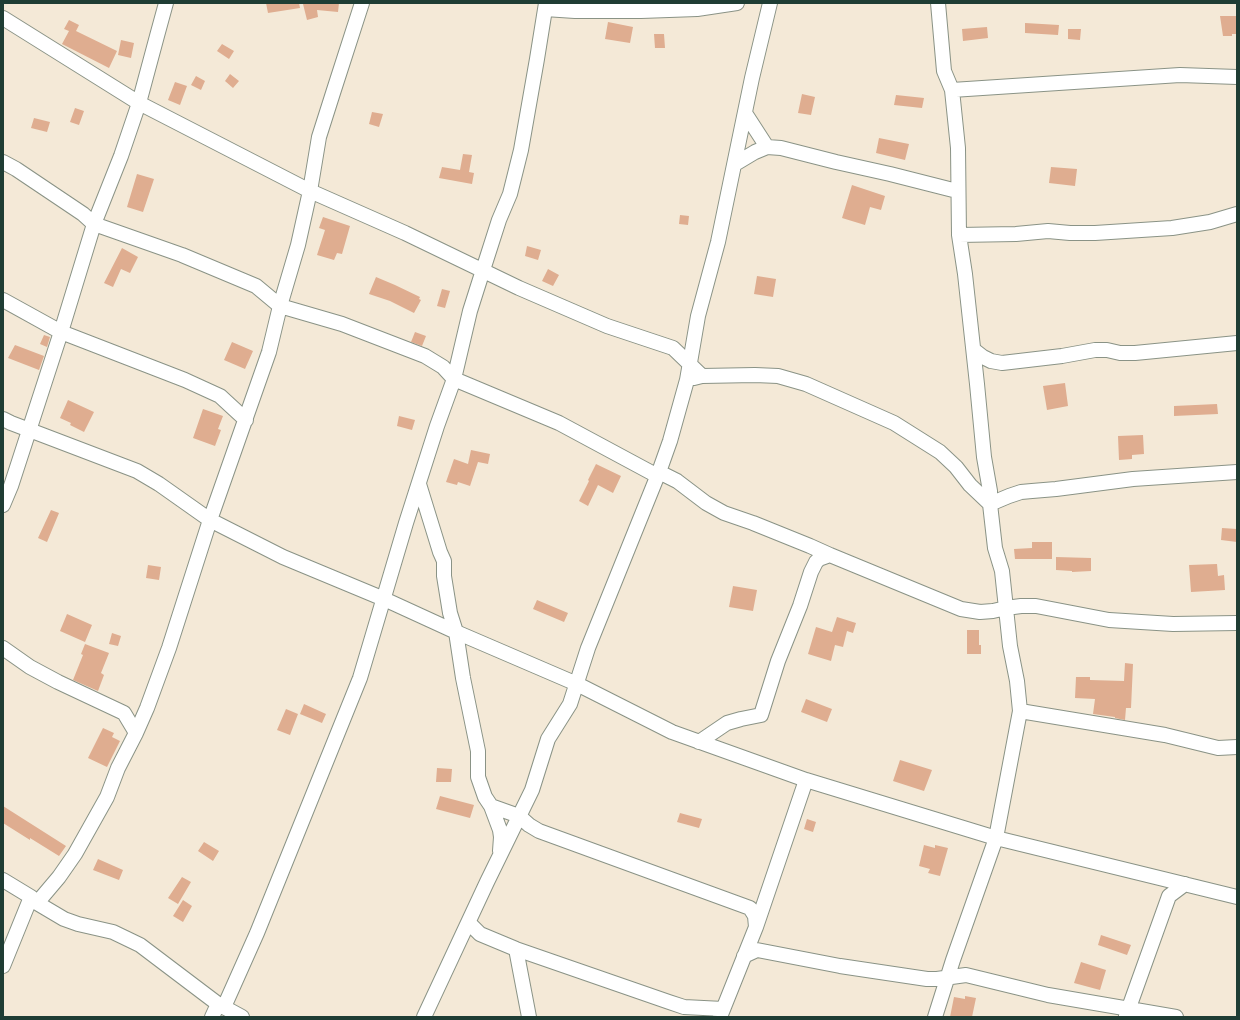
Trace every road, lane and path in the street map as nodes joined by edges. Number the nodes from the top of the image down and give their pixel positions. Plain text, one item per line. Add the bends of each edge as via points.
1 (166, 3) edge
2 (362, 3) edge
3 (737, 3) edge
4 (770, 3) edge
5 (938, 3) edge
6 (545, 6) edge
7 (3, 18) edge
8 (1237, 77) edge
9 (952, 90) junction
10 (139, 103) junction
11 (745, 113) junction
12 (767, 147) junction
13 (3, 162) edge
14 (735, 164) junction
15 (310, 191) junction
16 (957, 191) junction
17 (1237, 214) edge
18 (94, 224) junction
19 (959, 235) junction
20 (483, 270) junction
21 (3, 300) edge
22 (280, 306) junction
23 (61, 332) junction
24 (1237, 344) edge
25 (692, 345) junction
26 (673, 348) junction
27 (974, 350) junction
28 (1002, 363) junction
29 (690, 365) junction
30 (702, 376) junction
31 (454, 379) junction
32 (687, 380) junction
33 (977, 384) junction
34 (3, 419) edge
35 (246, 420) junction
36 (29, 429) junction
37 (659, 472) junction
38 (1237, 472) edge
39 (677, 481) junction
40 (419, 484) junction
41 (652, 490) junction
42 (990, 504) junction
43 (3, 505) edge
44 (210, 520) junction
45 (830, 555) junction
46 (384, 599) junction
47 (1006, 608) junction
48 (1237, 623) edge
49 (456, 632) junction
50 (3, 648) edge
51 (577, 684) junction
52 (147, 708) junction
53 (1020, 711) junction
54 (124, 713) junction
55 (136, 733) junction
56 (698, 742) junction
57 (1237, 747) edge
58 (806, 780) junction
59 (491, 806) junction
60 (519, 816) junction
61 (996, 838) junction
62 (500, 855) junction
63 (1158, 878) junction
64 (3, 880) edge
65 (1185, 884) junction
66 (1168, 896) junction
67 (1237, 897) edge
68 (34, 900) junction
69 (469, 922) junction
70 (756, 927) junction
71 (480, 934) junction
72 (461, 940) junction
73 (753, 946) junction
74 (516, 949) junction
75 (953, 960) junction
76 (3, 966) edge
77 (966, 975) junction
78 (947, 978) junction
79 (221, 1005) junction
80 (721, 1013) edge
81 (1127, 1013) edge
82 (212, 1017) edge
83 (242, 1017) edge
84 (424, 1017) edge
85 (529, 1017) edge
86 (935, 1017) edge
87 (1176, 1017) edge

1 - 10 street
2 - 15 street via 319,137
3 - 6 street via 697,10 640,11 575,11
4 - 11 street
5 - 9 street via 944,71
6 - 20 street via 521,150 510,194
7 - 10 street
8 - 9 street via 1180,75
9 - 16 street via 958,148
10 - 15 street
10 - 18 street
11 - 12 street
11 - 14 street
12 - 14 street
12 - 16 street via 782,148
13 - 18 street via 83,214
14 - 25 street
15 - 20 street
15 - 22 street via 298,245
16 - 19 street
17 - 19 street via 1210,222 1164,228 1095,233 1048,231
18 - 22 street via 182,255 256,286
18 - 23 street
19 - 27 street
20 - 26 street via 607,326
20 - 31 street
21 - 23 street
22 - 31 street via 342,324 425,356 443,367
22 - 35 street via 269,352
23 - 35 street via 220,396
23 - 36 street
24 - 28 street via 1135,353 1095,350
25 - 26 street
25 - 29 street
26 - 29 street
27 - 28 street via 991,361
27 - 33 street
28 - 33 street via 989,370
29 - 30 street
29 - 32 street
30 - 32 street
30 - 42 street via 778,376 806,384 894,423 940,452
31 - 37 street via 559,423 652,473
31 - 40 street
32 - 37 street
33 - 42 street
34 - 36 street
35 - 44 street
36 - 43 street
36 - 44 street via 137,471
37 - 39 street
37 - 41 street
38 - 42 street via 1133,479 1021,492
39 - 41 street
39 - 45 street via 724,513
40 - 46 street
40 - 49 street via 444,561 443,571 450,613
41 - 51 street via 588,648
42 - 47 street
44 - 46 street via 283,557
44 - 52 street
45 - 47 street via 961,609 980,612
45 - 56 street via 818,560 811,572 761,715 727,723
46 - 49 street
46 - 79 street via 360,678 257,933
47 - 48 street via 1036,606 1109,620 1173,624
47 - 53 street
49 - 51 street
49 - 59 street via 478,751 478,777
50 - 54 street via 30,667
51 - 56 street via 672,732
51 - 60 street via 570,704 548,738 532,790
52 - 54 street
52 - 55 street
53 - 57 street via 1165,735 1218,748
53 - 61 street
54 - 55 street
55 - 68 street via 118,768 107,798 76,854 59,877
56 - 58 street
58 - 61 street
58 - 70 street
59 - 60 street
59 - 62 street via 501,834
60 - 62 street
60 - 70 street via 539,831 750,908
61 - 63 street
61 - 75 street
62 - 69 street
63 - 65 street
63 - 66 street
64 - 68 street
65 - 66 street
65 - 67 street
66 - 81 street
68 - 76 street
68 - 79 street via 64,919 113,932 140,945
69 - 71 street
69 - 72 street
70 - 73 street
71 - 72 street
71 - 74 street
72 - 84 street
73 - 78 street via 840,966 927,979
73 - 80 street via 744,956
74 - 80 street via 684,1007
74 - 85 street
75 - 77 street
75 - 78 street
77 - 78 street
77 - 81 street
78 - 86 street
79 - 82 street
79 - 83 street
81 - 87 street

